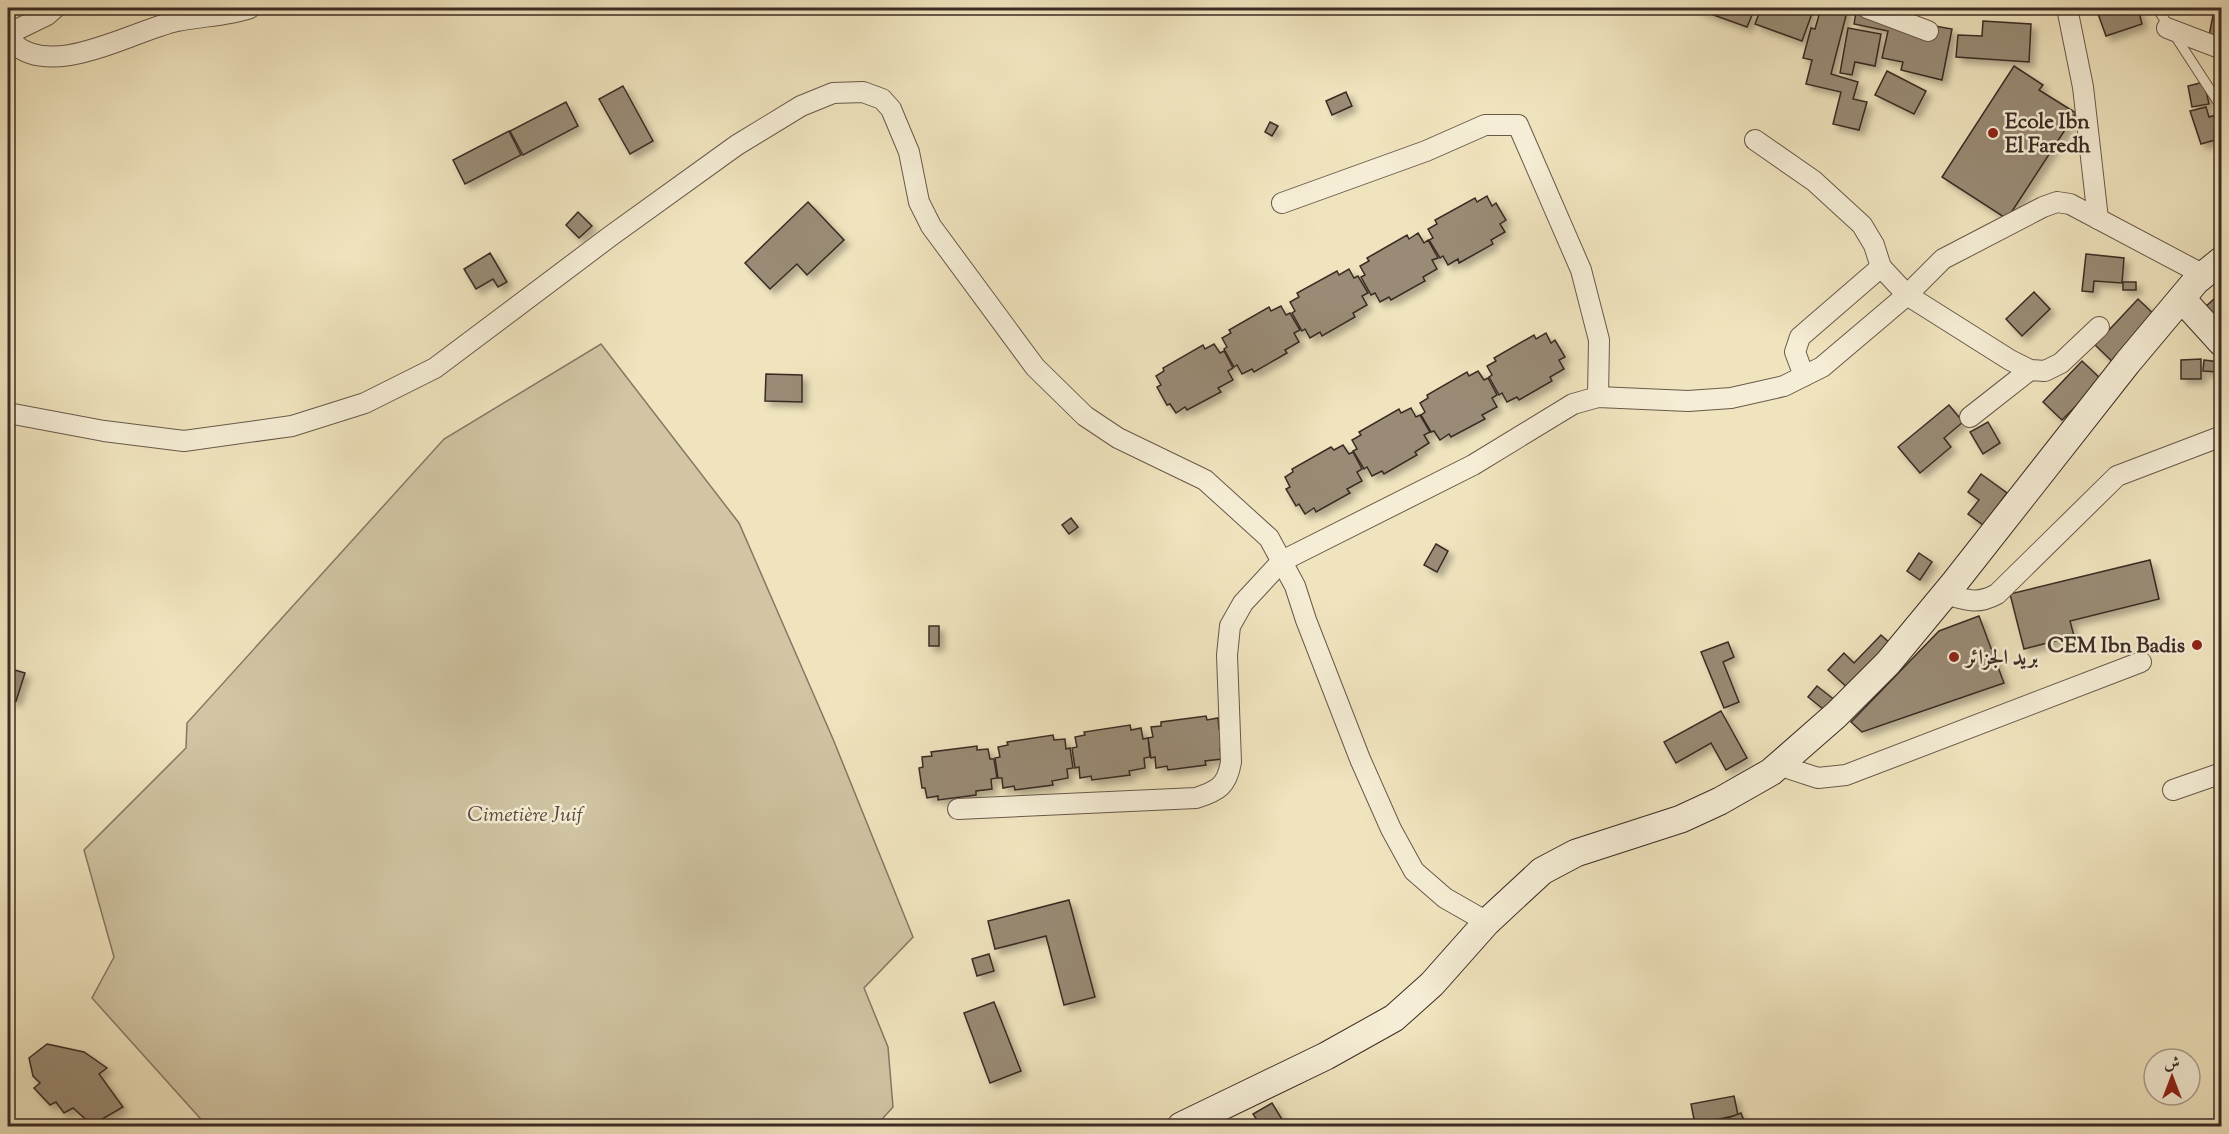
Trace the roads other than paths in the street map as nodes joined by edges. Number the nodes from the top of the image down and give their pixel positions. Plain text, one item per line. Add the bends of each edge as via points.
1 (55, 8) edge
2 (250, 8) edge
3 (1867, 8) edge
4 (2067, 8) edge
5 (2157, 8) edge
6 (2167, 28) junction
7 (1928, 31) dead end
8 (10, 33) edge
9 (2222, 49) edge
10 (2222, 108) edge
11 (1755, 140) dead end
12 (1282, 203) dead end
13 (2098, 219) junction
14 (1881, 267) junction
15 (2213, 267) edge
16 (1907, 295) junction
17 (2182, 299) junction
18 (2099, 327) dead end
19 (2222, 343) edge
20 (2030, 370) junction
21 (1804, 376) junction
22 (1598, 397) junction
23 (8, 413) edge
24 (1970, 417) dead end
25 (2222, 436) edge
26 (1282, 561) junction
27 (1945, 594) junction
28 (2141, 662) dead end
29 (1778, 765) junction
30 (2222, 773) edge
31 (2173, 790) dead end
32 (958, 809) dead end
33 (1487, 922) junction
34 (1181, 1126) edge

1 - 8 street
2 - 8 street via 175,22 68,55 38,57 14,44
3 - 7 street
4 - 13 street via 2083,87
5 - 6 lane
6 - 9 street
6 - 10 lane
11 - 14 street via 1814,181 1862,225
12 - 22 street via 1426,151 1485,125 1518,125 1581,270 1599,340
13 - 15 street
13 - 16 street via 2070,204 2057,202 2043,207 1943,259
14 - 16 street
14 - 21 street via 1800,336 1795,352
15 - 17 main road
16 - 20 street
16 - 21 street via 1822,367
17 - 19 main road
17 - 27 main road
18 - 20 street via 2061,363 2045,371
20 - 24 street
21 - 22 street via 1784,386 1731,398 1688,401
22 - 26 street via 1573,404 1473,465
23 - 26 street via 183,441 292,426 365,403 435,368 737,145 801,106 847,90 882,99 891,109 909,152 919,202 931,226 1035,367 1085,416 1118,438 1205,480 1263,532
25 - 27 street via 2117,476 1997,594 1974,603
26 - 32 street via 1243,603 1230,626 1227,656 1231,762 1228,779 1214,793 1196,798
26 - 33 street via 1360,759 1414,871 1445,898
27 - 29 main road via 1887,663 1836,715
28 - 29 street via 1846,775 1818,777
29 - 33 main road via 1701,810 1576,853 1542,871
30 - 31 street
33 - 34 main road via 1432,984 1394,1018 1326,1056

